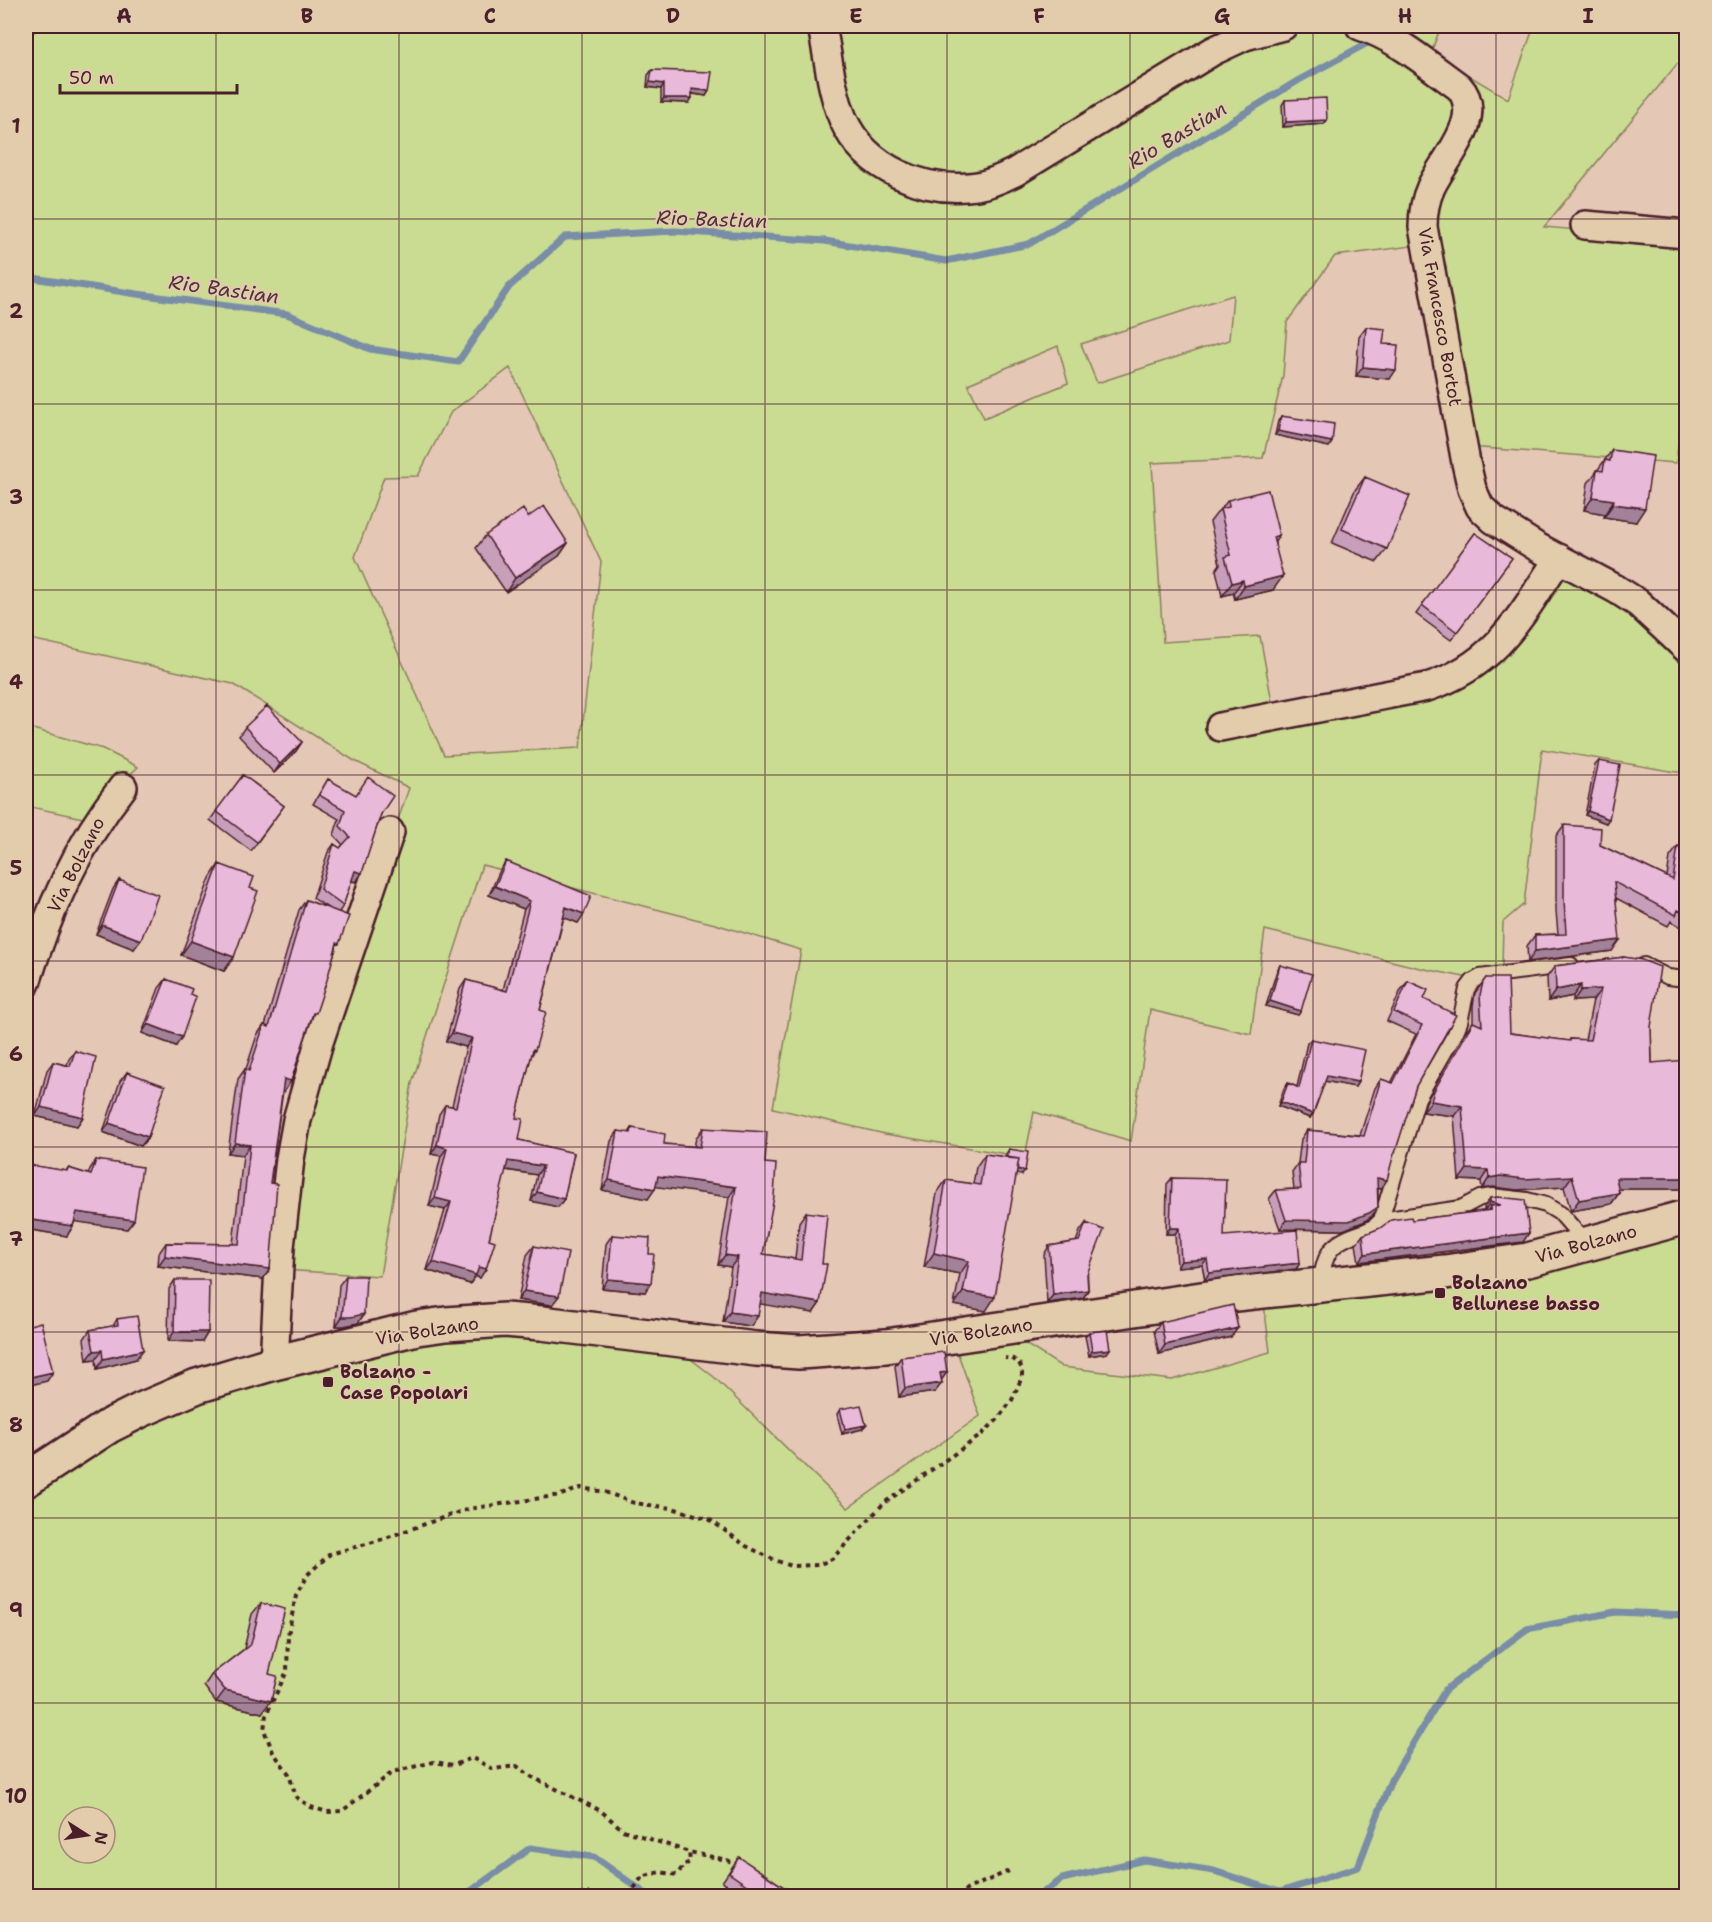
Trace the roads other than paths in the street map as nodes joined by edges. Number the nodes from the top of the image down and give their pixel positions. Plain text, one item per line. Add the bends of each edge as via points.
1 (822, 26) edge
2 (1283, 26) edge
3 (1365, 27) edge
4 (1585, 225) dead end
5 (1686, 234) edge
6 (1559, 558) junction
7 (1686, 648) edge
8 (1220, 727) dead end
9 (123, 787) dead end
10 (390, 832) dead end
11 (1632, 961) edge
12 (1590, 962) edge
13 (1686, 979) edge
14 (26, 983) edge
15 (1686, 1217) edge
16 (1381, 1220) junction
17 (1587, 1244) junction
18 (1319, 1285) junction
19 (274, 1363) junction
20 (26, 1480) edge

1 - 2 street via 835,93 854,139 872,158 910,180 956,188 978,186 1015,172 1213,51 1245,36
3 - 6 street, Via Francesco Bortot via 1403,48 1464,92 1468,110 1463,132 1431,186 1423,227 1472,489 1480,507 1494,520
4 - 5 street
6 - 7 street, Via Francesco Bortot via 1638,603
6 - 8 street via 1504,638 1483,659 1446,681
9 - 14 street, Via Bolzano via 104,810 74,861
10 - 19 street via 319,1042 297,1120 280,1247
11 - 13 lane via 1668,977
12 - 16 lane via 1473,981 1467,989 1455,1034 1418,1098
15 - 17 street, Via Bolzano
16 - 17 lane via 1461,1208 1492,1196 1527,1200 1561,1214
16 - 18 lane via 1369,1230 1333,1246
17 - 18 street, Via Bolzano via 1528,1260
18 - 19 street, Via Bolzano via 832,1351 756,1349 505,1320 417,1328
19 - 20 street, Via Bolzano via 197,1386 141,1410

